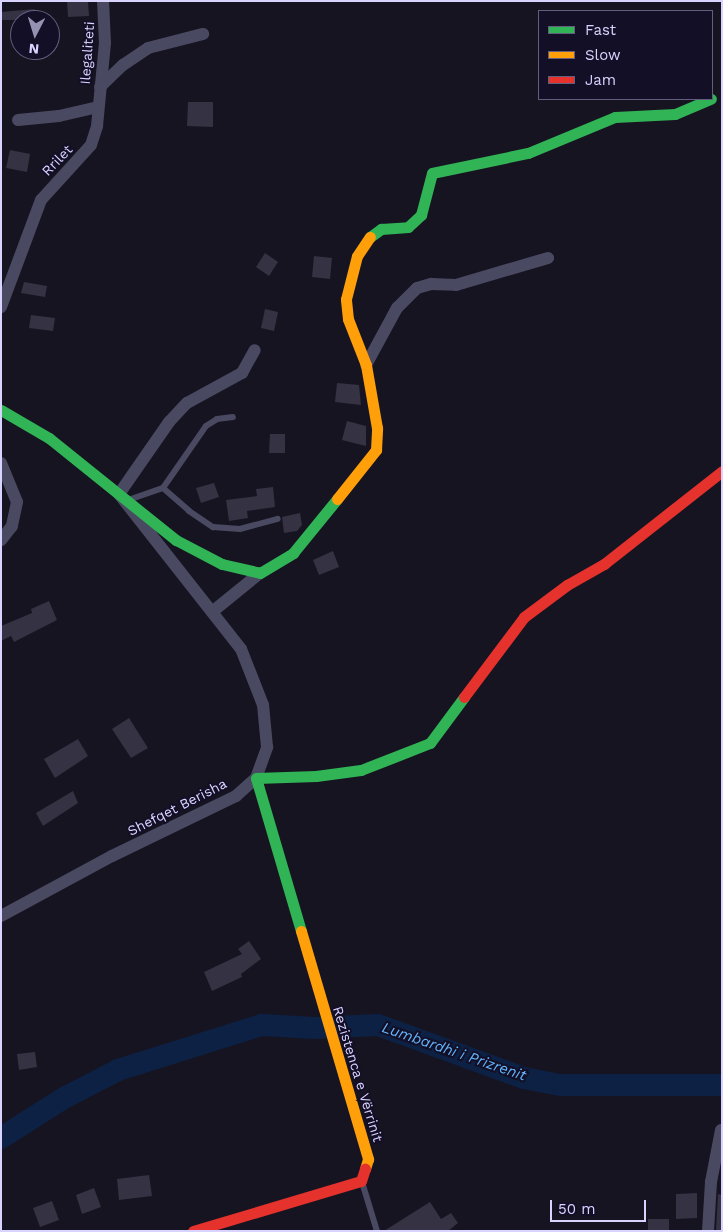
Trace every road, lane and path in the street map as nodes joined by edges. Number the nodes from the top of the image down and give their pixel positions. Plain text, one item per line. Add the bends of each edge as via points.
1 (103, 1) edge
2 (203, 34) dead end
3 (100, 87) junction
4 (710, 100) edge
5 (97, 107) junction
6 (18, 120) dead end
7 (548, 258) dead end
8 (1, 307) edge
9 (255, 350) dead end
10 (366, 365) junction
11 (1, 410) edge
12 (233, 417) dead end
13 (1, 463) edge
14 (722, 471) edge
15 (163, 488) junction
16 (124, 497) junction
17 (278, 519) dead end
18 (1, 540) edge
19 (260, 573) junction
20 (212, 612) junction
21 (256, 778) junction
22 (1, 916) edge
23 (721, 1130) edge
24 (361, 1180) junction
25 (193, 1231) edge
26 (377, 1231) edge
27 (708, 1231) edge

1 - 3 street, Ilegaliteti via 105,43
2 - 3 street via 148,48 123,64
3 - 5 street, Ilegaliteti
4 - 10 street via 675,114 615,117 528,153 432,173 421,215 408,227 381,229 367,239 357,256 346,298 348,319
5 - 6 street
5 - 8 street, Rrilet via 91,145 41,200
7 - 10 street via 456,285 431,284 416,288 397,308
9 - 16 street via 242,373 187,402 169,422
10 - 19 street via 378,428 376,450 293,553
11 - 16 street via 49,438
12 - 15 lane via 217,419 206,426
13 - 18 street via 17,502 12,526
14 - 21 street via 604,564 567,585 524,617 430,743 361,770 316,776
15 - 16 lane
15 - 17 lane via 213,527 240,529
16 - 19 street via 176,540 222,564
16 - 20 street, Shefqet Berisha
19 - 20 street
20 - 21 street, Shefqet Berisha via 241,649 264,705 267,748
21 - 22 street, Shefqet Berisha via 236,796 112,856
21 - 24 street, Rezistenca e Vërrinit via 368,1159
23 - 27 street via 711,1182
24 - 25 street
24 - 26 lane

